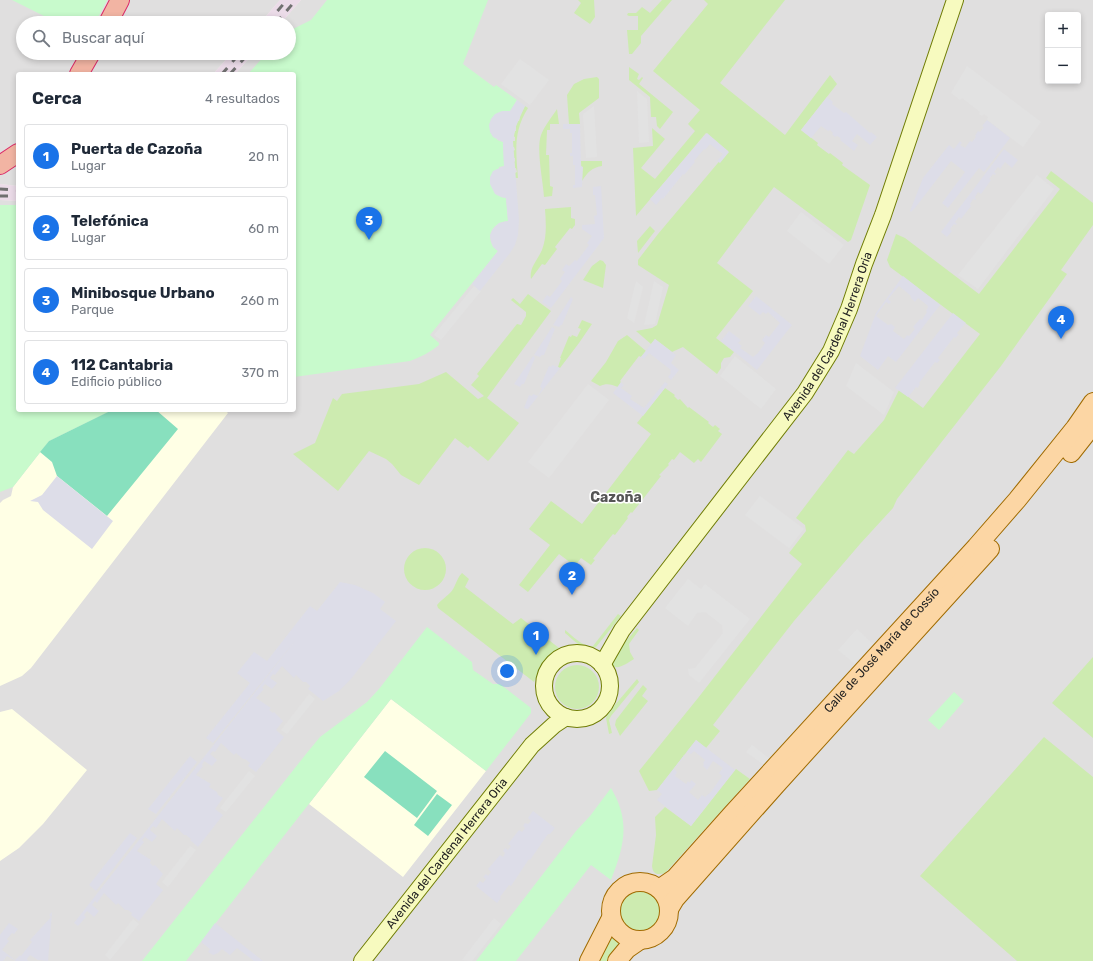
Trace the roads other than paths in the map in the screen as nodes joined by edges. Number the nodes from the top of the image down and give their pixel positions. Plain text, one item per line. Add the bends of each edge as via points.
1 (120, 0) edge
2 (955, 0) edge
3 (112, 16) edge
4 (87, 60) edge
5 (80, 72) edge
6 (16, 154) edge
7 (0, 165) edge
8 (1093, 402) edge
9 (1093, 424) edge
10 (622, 630) junction
11 (587, 655) junction
12 (602, 665) junction
13 (548, 702) junction
14 (566, 717) junction
15 (532, 745) junction
16 (659, 889) junction
17 (669, 909) junction
18 (611, 918) junction
19 (640, 940) junction
20 (362, 961) edge
21 (588, 961) edge
22 (617, 961) edge

1 - 3 highway
2 - 10 main road, Avenida del Cardenal Herrera Oria via 883,215 831,351 805,393
4 - 5 highway
6 - 7 highway
8 - 16 main road, Calle de José María de Cossío via 1017,500 976,547 675,878
9 - 17 main road, Calle de José María de Cossío via 988,551 771,790
10 - 11 main road via 599,650
10 - 12 main road
11 - 12 main road
11 - 13 main road via 575,653 563,656 554,663 547,672 544,684
12 - 14 main road via 610,686 606,702 592,715 581,719
13 - 14 main road via 556,712
13 - 15 main road via 543,723
14 - 15 main road
15 - 20 main road, Avenida del Cardenal Herrera Oria
16 - 17 main road
16 - 18 main road via 640,882 624,887 616,895 611,906
17 - 19 main road via 661,931 655,936
18 - 19 main road via 621,934 627,938
18 - 21 main road
19 - 22 main road via 627,949

